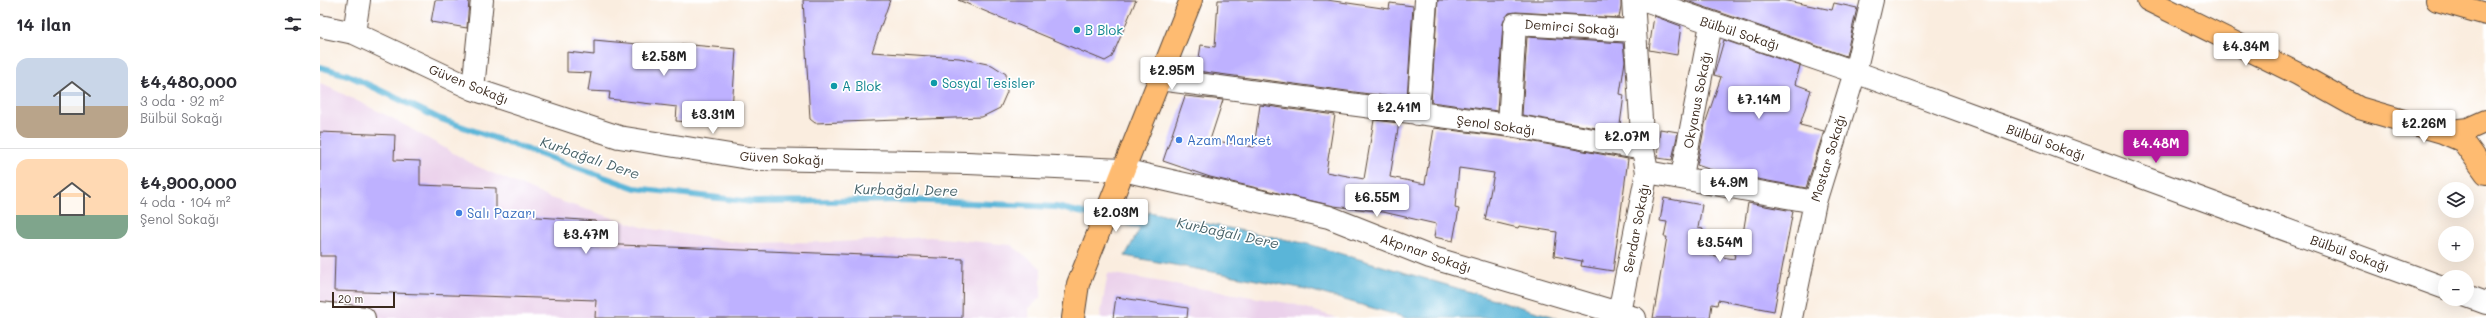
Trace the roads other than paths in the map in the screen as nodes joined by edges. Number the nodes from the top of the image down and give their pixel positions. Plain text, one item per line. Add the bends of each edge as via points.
1 (359, 0) edge
2 (482, 0) edge
3 (1191, 0) edge
4 (1426, 0) edge
5 (1633, 0) edge
6 (1645, 0) edge
7 (1872, 0) edge
8 (2148, 0) edge
9 (2174, 0) edge
10 (2446, 3) edge
11 (2486, 14) edge
12 (2190, 22) junction
13 (1711, 24) junction
14 (320, 26) edge
15 (1635, 31) junction
16 (354, 33) junction
17 (1855, 72) junction
18 (1159, 79) junction
19 (473, 89) junction
20 (1418, 114) junction
21 (2486, 121) edge
22 (1509, 126) junction
23 (2442, 132) junction
24 (1643, 149) junction
25 (1123, 170) junction
26 (1647, 172) junction
27 (2486, 173) edge
28 (1682, 176) junction
29 (1815, 202) junction
30 (2438, 285) edge
31 (2474, 298) edge
32 (2486, 302) edge
33 (320, 313) edge
34 (1627, 316) edge
35 (364, 318) edge
36 (1073, 318) edge
37 (1791, 318) edge

1 - 16 street
2 - 19 street
3 - 18 main road
4 - 20 street
5 - 15 street, Serdar Sokağı
6 - 13 street, Bülbül Sokağı
7 - 17 street, Mostar Sokağı
8 - 12 main road
9 - 12 main road
10 - 11 main road
12 - 23 main road via 2298,74 2359,108
13 - 17 street, Bülbül Sokağı
13 - 28 street, Okyanus Sokağı
14 - 16 street, Güven Sokağı
15 - 22 street, Demirci Sokağı via 1515,24
15 - 24 street, Serdar Sokağı
16 - 19 street, Güven Sokağı
17 - 29 street, Mostar Sokağı
17 - 30 street, Bülbül Sokağı
18 - 20 street, Şenol Sokağı
18 - 25 main road
19 - 25 street, Güven Sokağı via 619,137 755,159 968,163
20 - 22 street, Şenol Sokağı
21 - 23 main road via 2468,129
22 - 24 street, Şenol Sokağı
23 - 27 main road via 2462,141
24 - 26 street, Serdar Sokağı
25 - 34 street, Akpınar Sokağı via 1329,217 1430,257
25 - 36 main road via 1078,284
26 - 28 street
26 - 34 street, Serdar Sokağı
28 - 29 street
29 - 37 street, Mostar Sokağı
31 - 32 street
33 - 35 street

